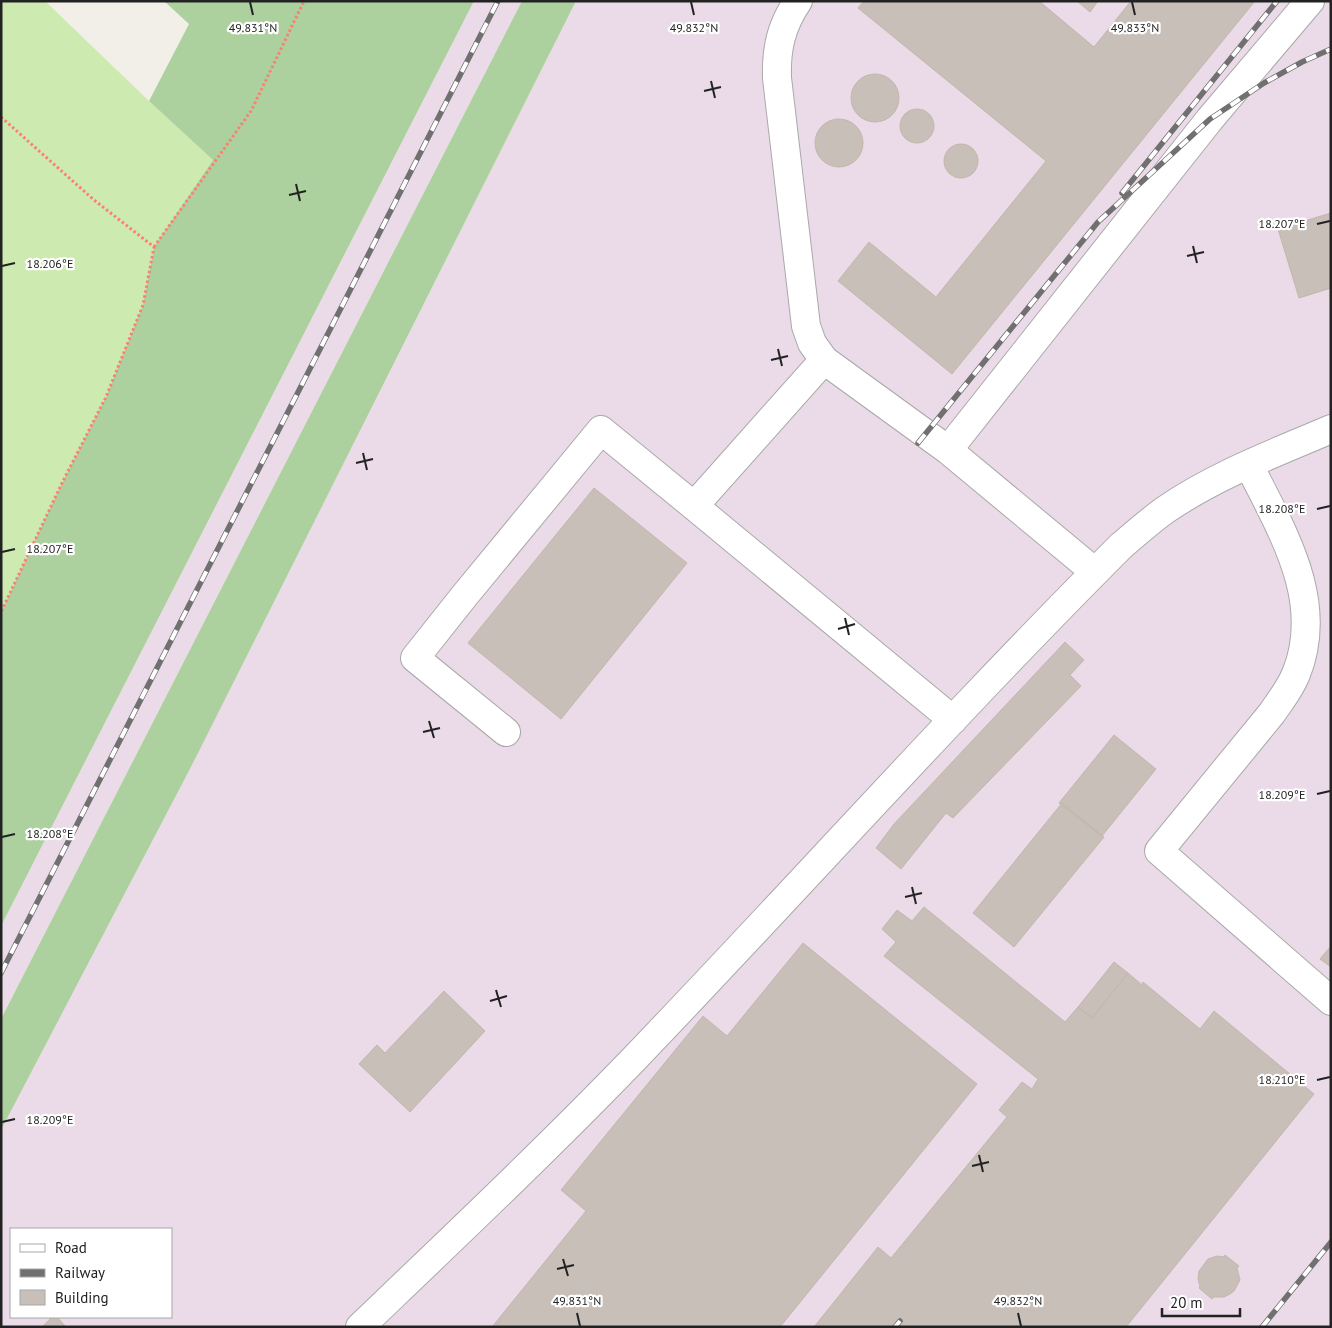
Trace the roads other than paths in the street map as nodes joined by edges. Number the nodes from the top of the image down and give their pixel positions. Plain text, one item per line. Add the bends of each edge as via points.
1 (798, 1) edge
2 (1310, 1) edge
3 (824, 360) junction
4 (1331, 429) edge
5 (948, 450) junction
6 (1249, 465) junction
7 (694, 506) junction
8 (1095, 572) junction
9 (953, 720) junction
10 (506, 732) dead end
11 (1331, 1001) edge
12 (360, 1327) edge

1 - 3 lane via 783,27 778,44 777,78 806,326 812,343
2 - 5 lane via 1210,119
3 - 5 lane
3 - 7 lane
4 - 6 lane
5 - 8 lane
6 - 8 lane via 1165,510
6 - 11 lane via 1282,531 1303,589 1307,609 1305,644 1295,677 1281,701 1160,851
7 - 9 lane
7 - 10 lane via 601,430 415,658
8 - 9 lane
9 - 12 lane via 633,1060

